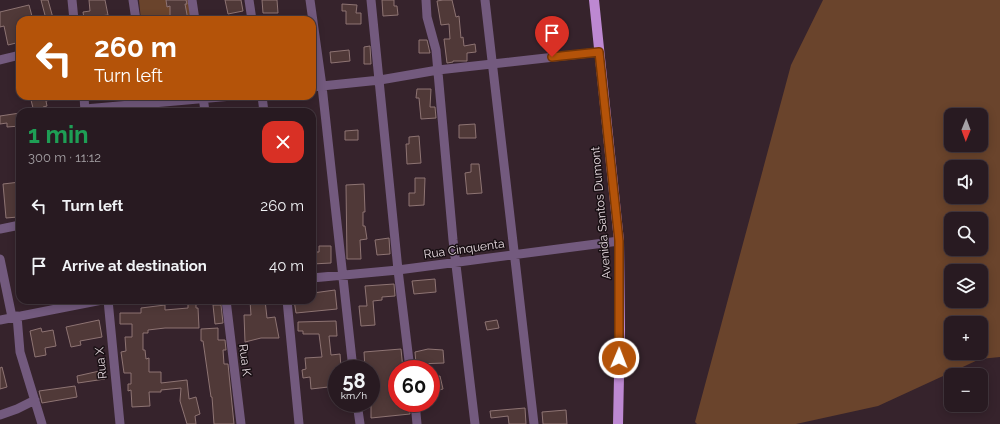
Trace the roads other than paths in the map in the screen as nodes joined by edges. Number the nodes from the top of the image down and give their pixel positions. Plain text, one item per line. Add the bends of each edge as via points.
1 (72, 0) edge
2 (133, 0) edge
3 (192, 0) edge
4 (249, 0) edge
5 (310, 0) edge
6 (370, 0) edge
7 (426, 0) edge
8 (484, 0) edge
9 (594, 0) edge
10 (74, 16) edge
11 (135, 16) edge
12 (194, 16) edge
13 (251, 16) edge
14 (312, 16) edge
15 (316, 43) edge
16 (599, 52) junction
17 (16, 56) edge
18 (0, 60) edge
19 (492, 64) junction
20 (438, 70) junction
21 (380, 80) junction
22 (322, 86) junction
23 (316, 87) edge
24 (185, 100) edge
25 (146, 104) edge
26 (105, 108) edge
27 (16, 226) edge
28 (0, 229) edge
29 (619, 241) junction
30 (514, 255) junction
31 (0, 259) edge
32 (456, 263) junction
33 (398, 270) junction
34 (341, 275) junction
35 (316, 278) edge
36 (81, 304) edge
37 (108, 304) edge
38 (226, 304) edge
39 (287, 304) edge
40 (14, 317) junction
41 (0, 320) edge
42 (351, 360) edge
43 (409, 360) edge
44 (35, 400) junction
45 (358, 412) edge
46 (416, 412) edge
47 (0, 415) edge
48 (42, 424) edge
49 (120, 424) edge
50 (241, 424) edge
51 (299, 424) edge
52 (360, 424) edge
53 (418, 424) edge
54 (475, 424) edge
55 (534, 424) edge
56 (618, 424) edge

1 - 10 street
2 - 11 street
3 - 12 street
4 - 13 street
5 - 14 street
6 - 21 street
7 - 20 street via 428,24 436,50
8 - 19 street
9 - 16 main road, Avenida Santos Dumont
15 - 22 street
16 - 19 street
16 - 29 main road, Avenida Santos Dumont
17 - 18 street
19 - 20 street
19 - 30 street
20 - 21 street
20 - 32 street
21 - 22 street
21 - 33 street
22 - 23 street
22 - 34 street
24 - 25 street
25 - 26 street
27 - 28 street
29 - 30 street, Rua Cinquenta
29 - 56 main road, Avenida Santos Dumont
30 - 32 street, Rua Cinquenta
30 - 55 street
31 - 40 street
32 - 33 street, Rua Cinquenta
32 - 54 street
33 - 34 street, Rua Cinquenta
33 - 43 street
34 - 35 street, Rua Cinquenta
34 - 42 street
36 - 40 street
37 - 49 street, Rua X
38 - 50 street, Rua K
39 - 51 street
40 - 41 street
40 - 44 street via 20,352
44 - 47 street
44 - 48 street
45 - 52 street
46 - 53 street

